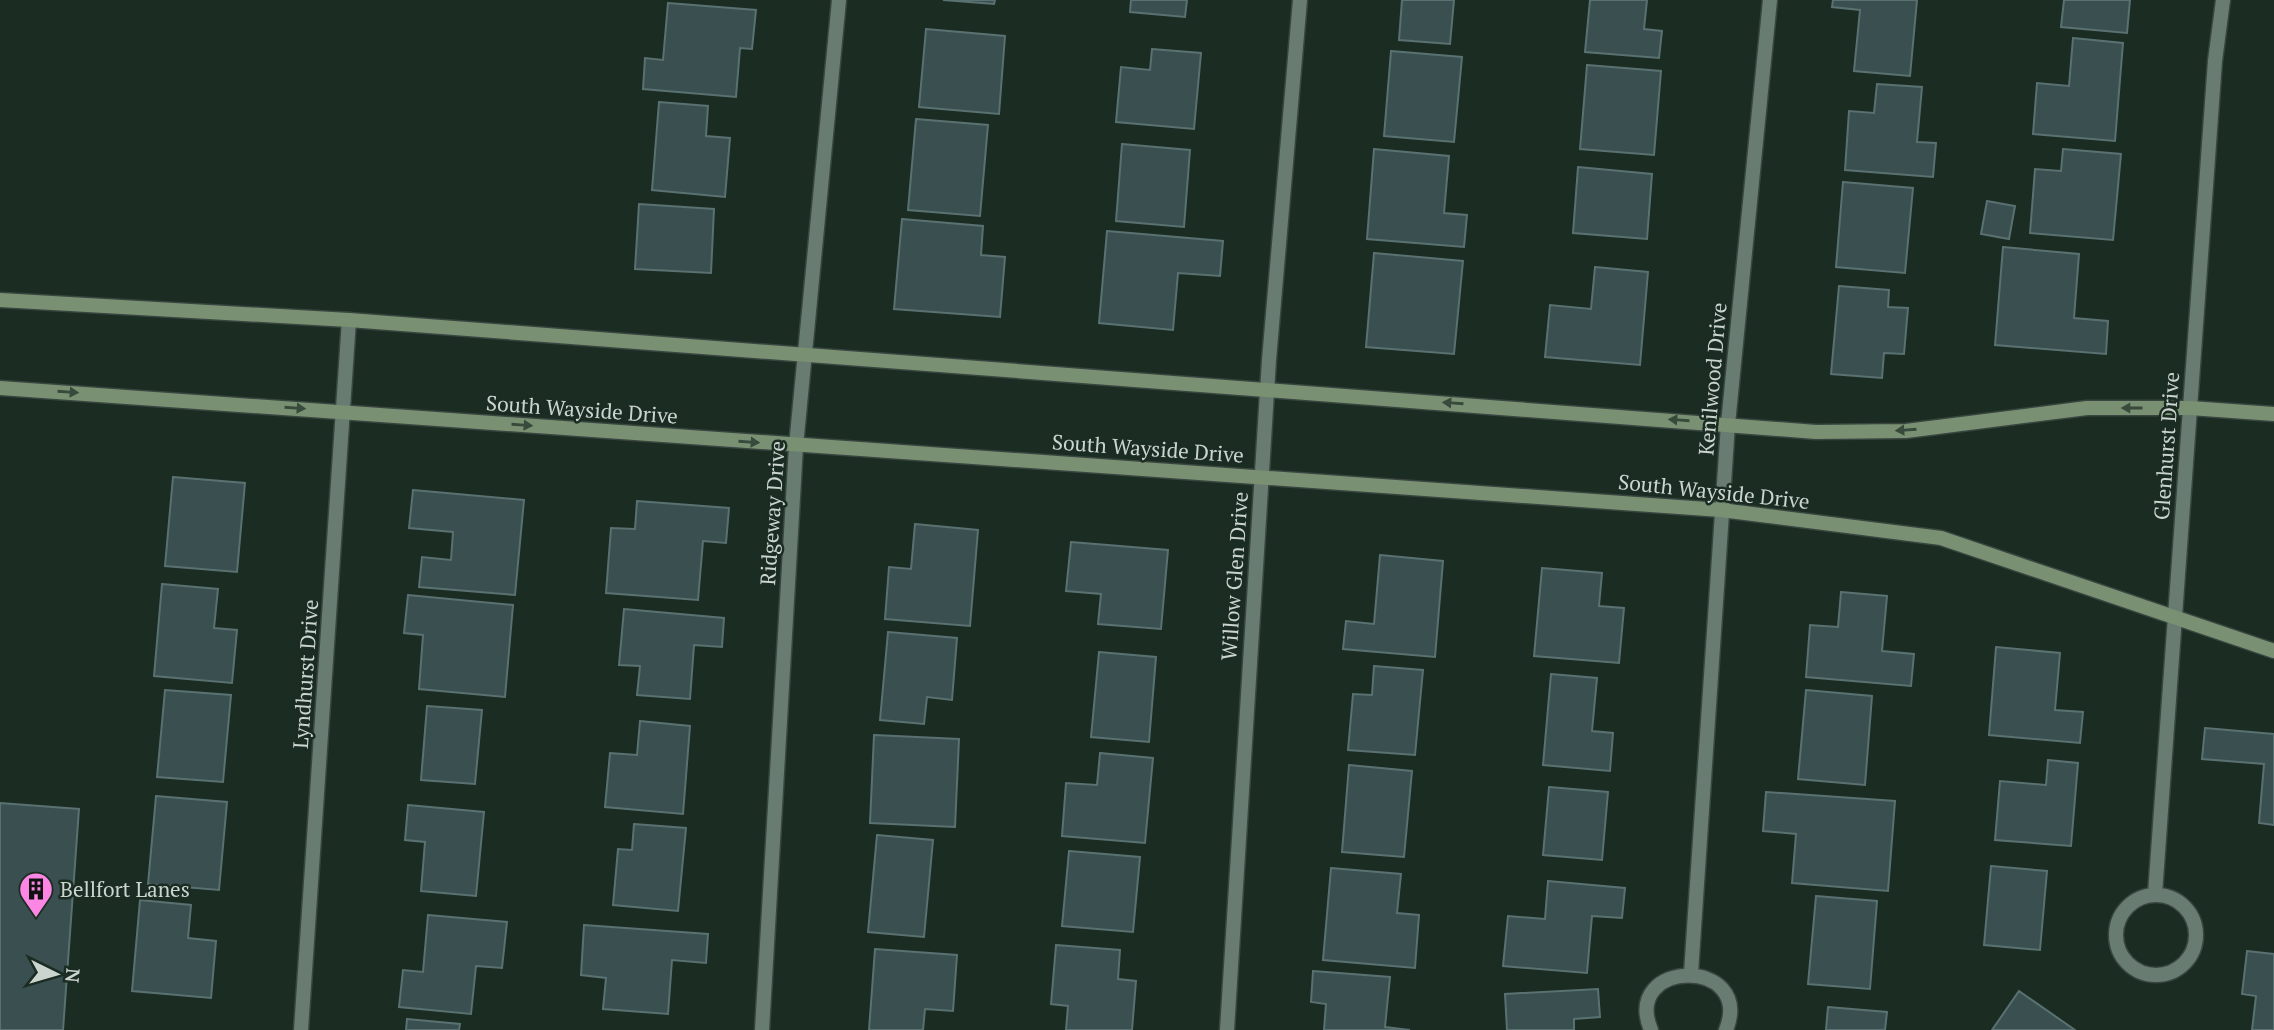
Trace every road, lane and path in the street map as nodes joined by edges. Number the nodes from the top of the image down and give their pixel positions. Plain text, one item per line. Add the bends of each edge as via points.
1 (839, 0) edge
2 (1300, 0) edge
3 (1770, 0) edge
4 (2223, 0) edge
5 (0, 300) edge
6 (349, 320) junction
7 (804, 355) junction
8 (0, 388) edge
9 (1268, 388) junction
10 (2190, 408) junction
11 (345, 412) junction
12 (2274, 414) edge
13 (1728, 424) junction
14 (796, 446) junction
15 (1262, 477) junction
16 (1721, 510) junction
17 (2176, 616) junction
18 (2274, 651) edge
19 (2155, 894) junction
20 (1691, 973) junction
21 (301, 1030) edge
22 (762, 1030) edge
23 (1227, 1030) edge
24 (1651, 1030) edge
25 (1726, 1030) edge

1 - 7 street, Ridgeway Drive
2 - 9 street, Willow Glen Drive
3 - 13 street, Kenilwood Drive
4 - 10 street, Glenhurst Drive
5 - 6 street
6 - 7 street
6 - 11 street, Lyndhurst Drive
7 - 9 street
7 - 14 street, Ridgeway Drive
8 -> 11 street, South Wayside Drive
13 -> 9 street
9 - 15 street, Willow Glen Drive
10 - 12 street
10 -> 13 street via 2087,408 1906,431 1816,432
10 - 17 street, Glenhurst Drive
11 -> 14 street, South Wayside Drive
11 - 21 street, Lyndhurst Drive
13 - 16 street, Kenilwood Drive
14 - 15 street, South Wayside Drive
14 - 22 street, Ridgeway Drive
15 - 16 street, South Wayside Drive
15 - 23 street, Willow Glen Drive
16 - 17 street, South Wayside Drive via 1941,538
16 - 20 street, Kenilwood Drive
17 - 18 street, South Wayside Drive
17 - 19 street, Glenhurst Drive
19 - 19 street via 2130,904 2122,914 2116,941 2129,965 2154,975 2179,969 2197,936 2189,911 2168,896
20 - 24 street via 1679,974 1656,988 1647,1012
20 - 25 street via 1717,984 1725,996 1729,1009

